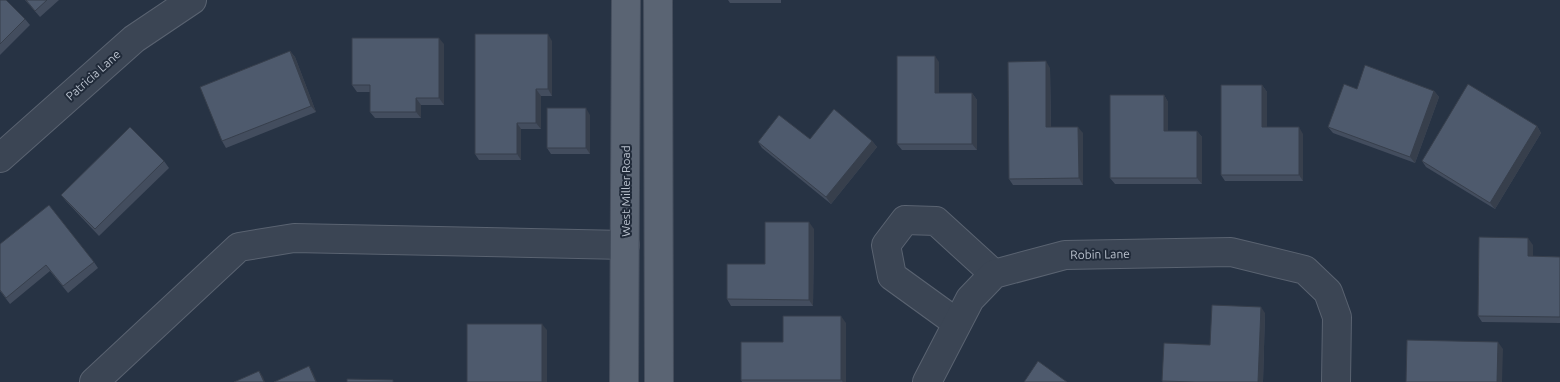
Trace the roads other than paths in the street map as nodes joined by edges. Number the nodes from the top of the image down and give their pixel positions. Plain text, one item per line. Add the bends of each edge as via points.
1 (192, 0) edge
2 (626, 0) edge
3 (658, 0) edge
4 (0, 158) edge
5 (625, 245) junction
6 (994, 274) junction
7 (957, 323) junction
8 (94, 382) edge
9 (624, 382) edge
10 (659, 382) edge
11 (927, 382) edge
12 (1336, 382) edge

1 - 4 street, Patricia Lane via 134,39
2 - 5 main road, West Miller Road
3 - 10 main road
5 - 8 street via 294,238 239,247
5 - 9 main road, West Miller Road
6 - 7 street via 970,299
6 - 7 street via 936,221 906,220 886,245 892,276
6 - 12 street, Robin Lane via 1065,254 1231,252 1305,270 1328,292 1337,317
7 - 11 street

